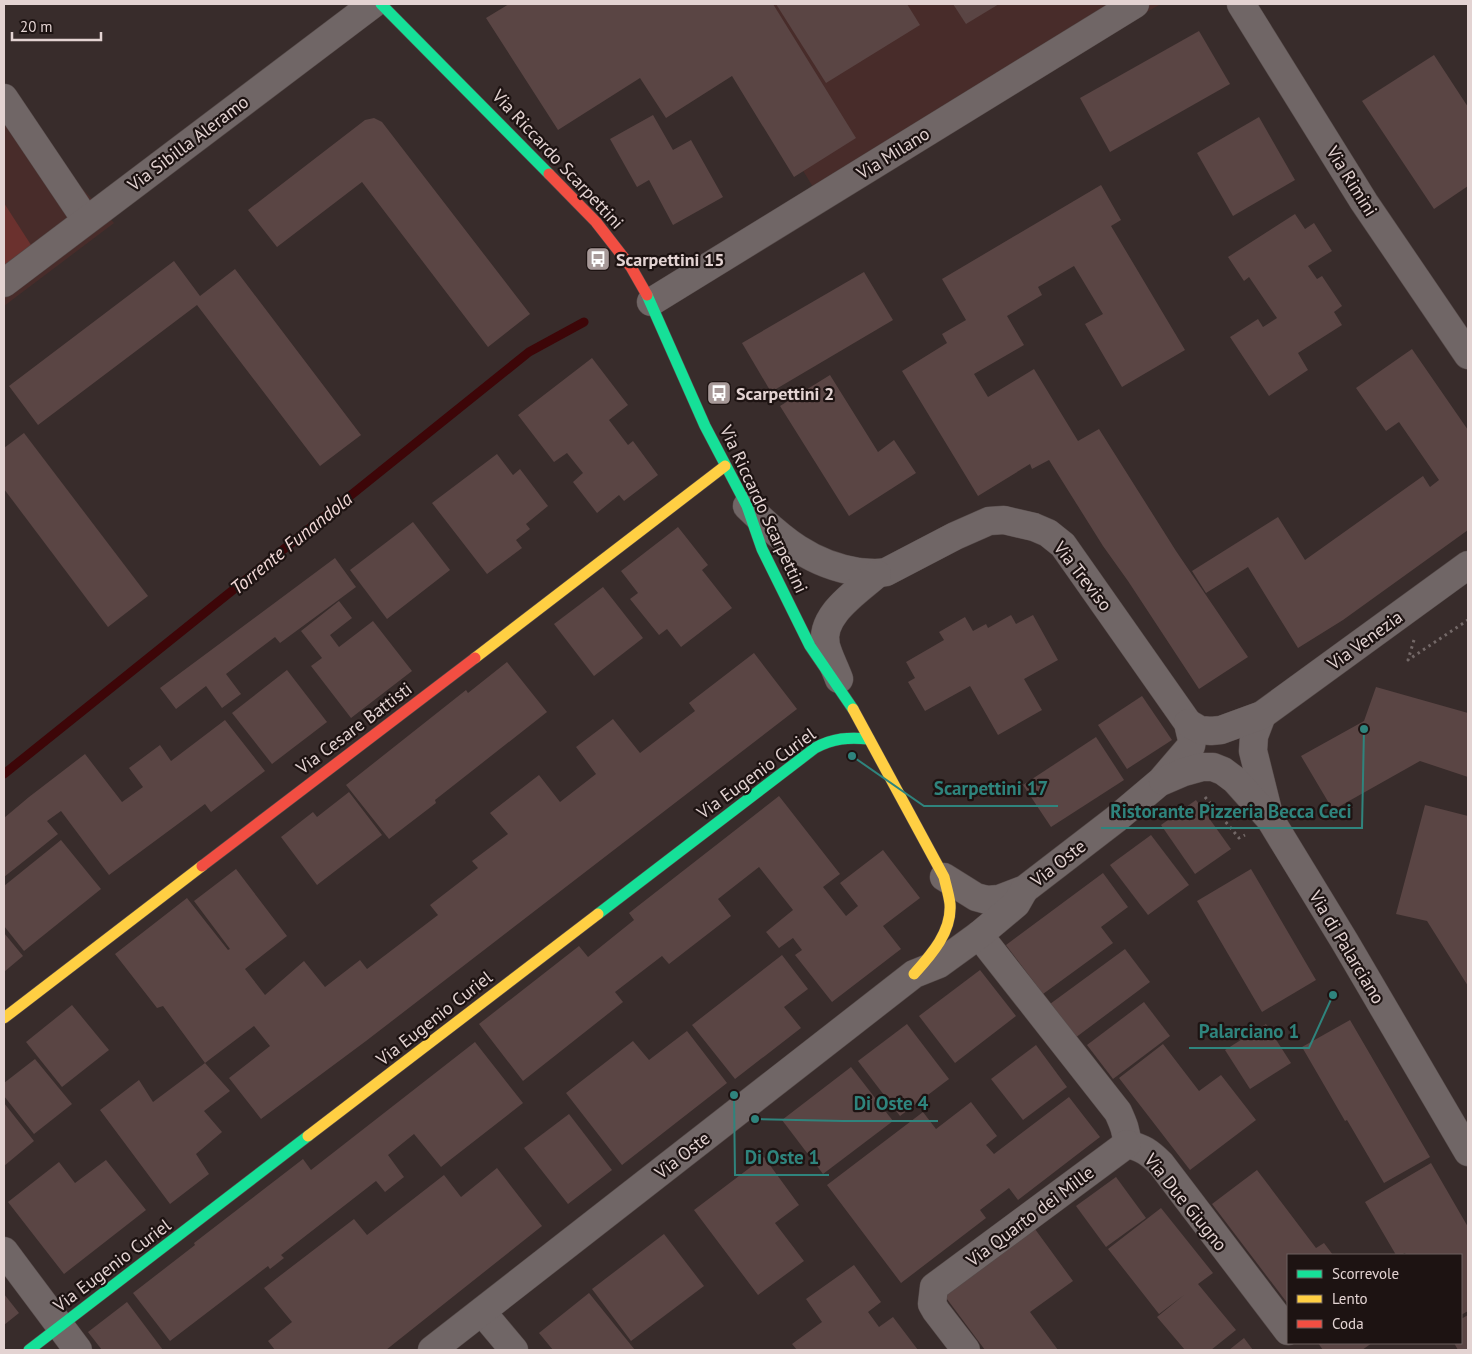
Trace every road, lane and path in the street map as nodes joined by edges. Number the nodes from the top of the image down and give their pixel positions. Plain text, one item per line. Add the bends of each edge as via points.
1 (373, 4) edge
2 (381, 4) edge
3 (1135, 4) edge
4 (1241, 4) edge
5 (4, 98) edge
6 (86, 220) junction
7 (4, 283) edge
8 (651, 302) junction
9 (1468, 355) edge
10 (725, 466) junction
11 (747, 506) junction
12 (1468, 565) edge
13 (877, 574) junction
14 (848, 700) junction
15 (1262, 715) junction
16 (1188, 723) junction
17 (869, 739) junction
18 (1202, 767) joint
19 (1161, 782) junction
20 (1270, 818) junction
21 (944, 877) junction
22 (1025, 889) junction
23 (979, 935) junction
24 (914, 974) junction
25 (4, 1018) edge
26 (1126, 1144) junction
27 (1468, 1152) edge
28 (4, 1251) edge
29 (482, 1312) junction
30 (61, 1326) junction
31 (1287, 1330) edge
32 (29, 1350) edge
33 (78, 1350) edge
34 (432, 1350) edge
35 (514, 1350) edge
36 (966, 1350) edge

1 - 6 street, Via Sibilla Aleramo
2 - 8 street, Via Riccardo Scarpettini via 596,222
3 - 8 street, Via Milano
4 - 9 street, Via Rimini via 1364,202
5 - 6 street
6 - 7 street, Via Sibilla Aleramo
8 - 10 street, Via Riccardo Scarpettini
10 - 11 street, Via Riccardo Scarpettini
10 - 25 street, Via Cesare Battisti
11 - 13 street via 797,549 829,565
11 - 14 street, Via Riccardo Scarpettini via 762,549 810,646
12 - 15 street, Via Venezia
13 - 14 street, Via Treviso via 840,606 827,630 826,645
13 - 16 street, Via Treviso via 989,521 1020,523 1048,533 1063,545
14 - 17 street, Via Riccardo Scarpettini
15 - 16 street, Via Venezia via 1221,730 1200,730
15 - 20 street via 1254,736 1253,751
16 - 19 street, Via Oste via 1191,746
17 - 21 street, Via Riccardo Scarpettini
17 - 30 street, Via Eugenio Curiel via 847,737 827,741 815,748
18 - 19 street, Via Oste
18 - 20 street, Via di Palarciano via 1223,771
19 - 22 street, Via Oste
20 - 27 street, Via di Palarciano
21 - 22 street, Via Oste via 976,898 987,900
21 - 24 street, Via Riccardo Scarpettini via 950,904 946,928 932,953
22 - 23 street, Via Oste via 1016,904
23 - 24 street, Via Oste via 939,964
23 - 26 street, Via Due Giugno via 1118,1112 1125,1129
24 - 29 street, Via Oste
26 - 31 street, Via Due Giugno via 1150,1153 1161,1164
26 - 36 street, Via Quarto dei Mille via 934,1287 932,1304
28 - 30 street
29 - 34 street, Via Oste
29 - 35 street
30 - 32 street, Via Eugenio Curiel
30 - 33 street

